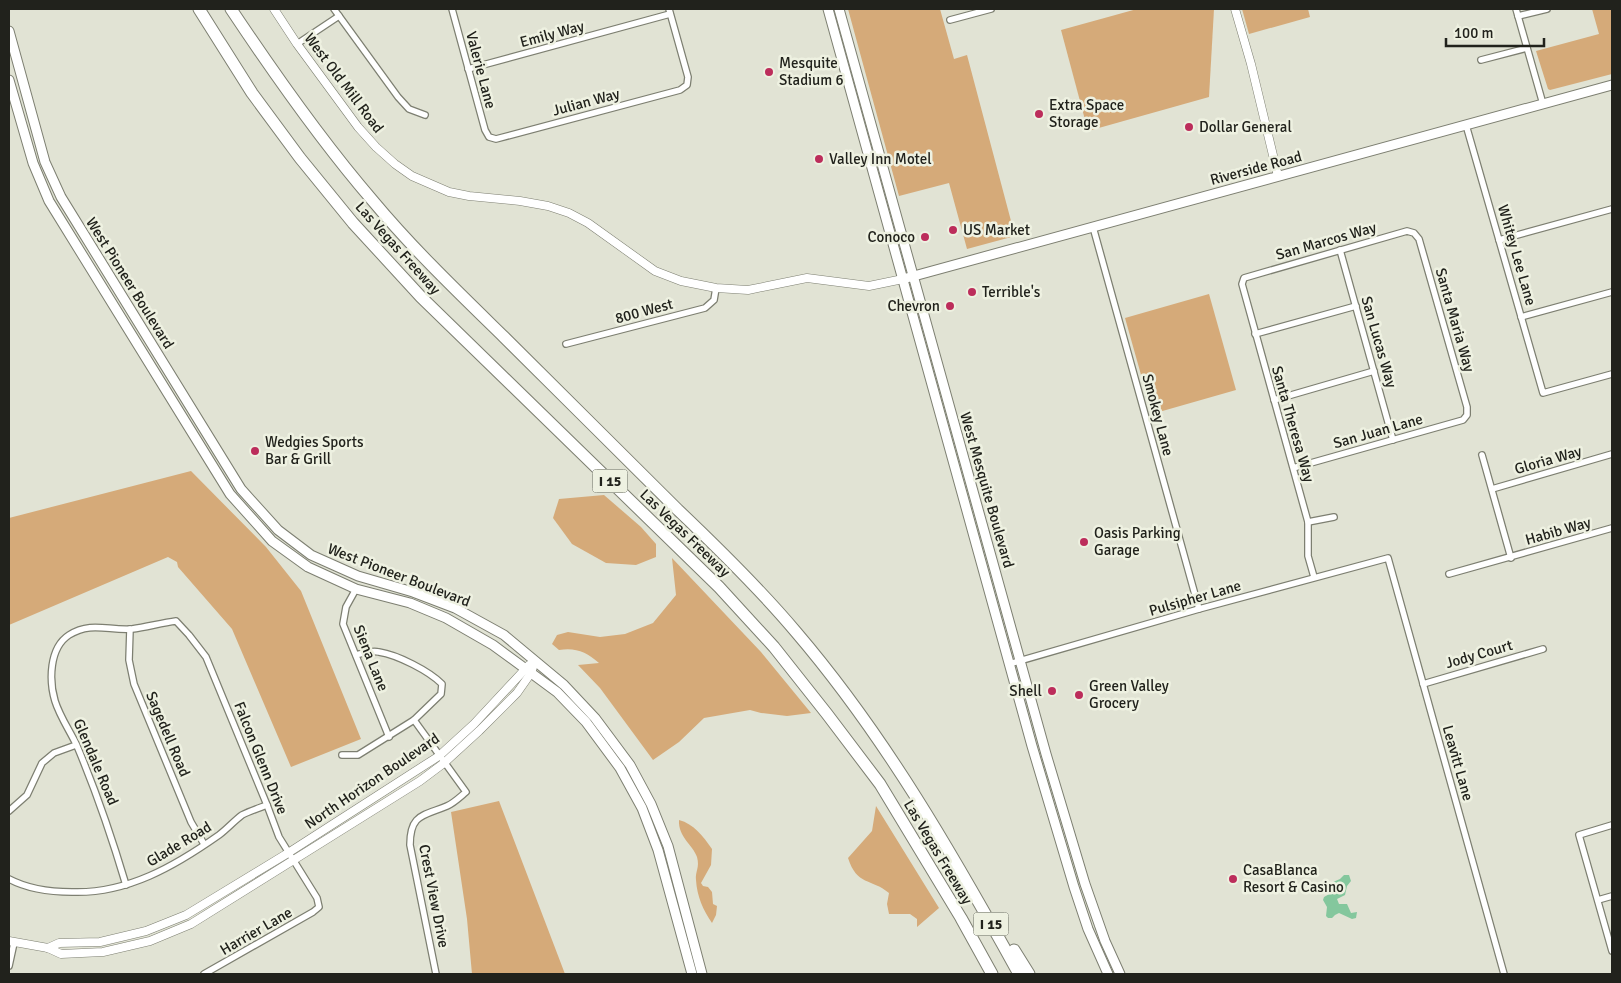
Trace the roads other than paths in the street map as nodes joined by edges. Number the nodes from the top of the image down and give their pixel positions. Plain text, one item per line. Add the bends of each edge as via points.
1 (199, 9) edge
2 (231, 9) edge
3 (274, 9) edge
4 (334, 9) edge
5 (452, 9) edge
6 (828, 9) edge
7 (839, 9) edge
8 (990, 9) edge
9 (1235, 9) edge
10 (1516, 9) edge
11 (1547, 9) edge
12 (982, 10) edge
13 (670, 12) edge
14 (339, 16) junction
15 (1518, 16) junction
16 (950, 20) dead end
17 (9, 30) edge
18 (297, 44) junction
19 (1527, 48) junction
20 (1481, 60) dead end
21 (468, 70) junction
22 (9, 80) edge
23 (1612, 85) edge
24 (1543, 104) junction
25 (425, 115) dead end
26 (1466, 125) junction
27 (489, 137) joint
28 (1278, 176) junction
29 (1612, 209) edge
30 (1093, 227) junction
31 (1414, 233) joint
32 (1499, 240) junction
33 (1340, 250) junction
34 (908, 278) junction
35 (1244, 278) joint
36 (716, 288) junction
37 (1612, 292) edge
38 (1356, 306) junction
39 (1521, 317) junction
40 (1255, 334) junction
41 (566, 344) dead end
42 (1374, 371) junction
43 (1612, 374) edge
44 (1274, 400) junction
45 (1467, 415) joint
46 (1394, 440) junction
47 (1612, 454) edge
48 (1482, 455) dead end
49 (1293, 468) junction
50 (1492, 489) junction
51 (1334, 517) dead end
52 (1308, 522) junction
53 (1612, 528) edge
54 (1388, 558) joint
55 (1511, 558) junction
56 (1449, 574) dead end
57 (1314, 578) junction
58 (356, 589) junction
59 (1199, 609) junction
60 (130, 629) junction
61 (1543, 649) dead end
62 (356, 655) junction
63 (1020, 660) junction
64 (535, 661) junction
65 (1009, 664) junction
66 (529, 671) junction
67 (1423, 684) junction
68 (414, 720) junction
69 (389, 737) junction
70 (76, 745) junction
71 (1032, 746) junction
72 (1046, 754) junction
73 (342, 756) dead end
74 (442, 759) junction
75 (267, 805) junction
76 (9, 811) edge
77 (1612, 825) edge
78 (204, 844) junction
79 (288, 853) junction
80 (293, 861) junction
81 (963, 873) junction
82 (9, 879) edge
83 (126, 885) junction
84 (1612, 896) edge
85 (1598, 900) junction
86 (319, 907) joint
87 (11, 942) edge
88 (48, 948) junction
89 (1612, 950) edge
90 (9, 966) edge
91 (212, 973) edge
92 (204, 974) edge
93 (436, 974) edge
94 (692, 974) edge
95 (702, 974) edge
96 (992, 974) edge
97 (1019, 974) edge
98 (1029, 974) edge
99 (1108, 974) edge
100 (1120, 974) edge
101 (1504, 974) edge

1 - 96 highway, Las Vegas Freeway / I 15 via 252,93 353,223 421,297 719,587 774,647 880,784
2 - 81 highway, Las Vegas Freeway / I 15 via 317,132 374,203 442,276 736,567 796,632 899,769
3 - 18 street, West Old Mill Road
4 - 14 street
5 - 21 street, Valerie Lane
6 - 34 main road, West Mesquite Boulevard
7 - 34 main road, West Mesquite Boulevard
8 - 12 street
9 - 28 street
10 - 15 street
11 - 15 street
12 - 16 street
13 - 21 street, Emily Way
13 - 27 street, Julian Way via 688,77 687,85 680,90 505,137
14 - 18 street
14 - 25 street via 398,98 409,109
15 - 19 street
17 - 64 main road, West Pioneer Boulevard via 45,162 60,197 241,489 278,530 311,555 358,576 455,608 504,635
18 - 36 street, West Old Mill Road via 358,127 376,147 412,176 449,192 548,206 588,223 655,271 681,281
19 - 20 street
19 - 24 street
21 - 27 street, Valerie Lane
22 - 58 main road, West Pioneer Boulevard via 33,163 49,201 230,494 272,541 308,567
23 - 24 main road, Riverside Road
24 - 26 main road, Riverside Road
26 - 28 main road, Riverside Road
26 - 32 street, Whitey Lee Lane
28 - 30 main road, Riverside Road
29 - 32 street
30 - 34 main road, Riverside Road
30 - 59 street, Smokey Lane
31 - 33 street, San Marcos Way via 1407,231
31 - 45 street, Santa Maria Way via 1419,239
32 - 39 street, Whitey Lee Lane
33 - 35 street, San Marcos Way
33 - 38 street, San Lucas Way
34 - 36 street, West Old Mill Road via 869,286 807,278 748,290
34 - 63 main road, West Mesquite Boulevard
34 - 65 main road, West Mesquite Boulevard
35 - 40 street, Santa Theresa Way via 1242,284
36 - 41 street, 800 West via 714,300 705,308
37 - 39 street
38 - 40 street
38 - 42 street, San Lucas Way
39 - 43 street, Whitey Lee Lane via 1543,393
40 - 44 street, Santa Theresa Way
42 - 44 street
42 - 46 street, San Lucas Way
44 - 49 street, Santa Theresa Way
45 - 46 street, San Juan Lane via 1463,420
46 - 49 street, San Juan Lane
47 - 50 street, Gloria Way
48 - 50 street
49 - 52 street, Santa Theresa Way
50 - 55 street
51 - 52 street
52 - 57 street, Santa Theresa Way via 1308,556
53 - 55 street, Habib Way
54 - 57 street, Pulsipher Lane
54 - 67 street, Leavitt Lane
55 - 56 street, Habib Way
57 - 59 street, Pulsipher Lane
58 - 62 street, Siena Lane via 346,607 343,624
58 - 66 main road, West Pioneer Boulevard via 410,603 446,618 493,644
59 - 63 street, Pulsipher Lane
60 - 70 street, Glendale Road via 81,628 56,648 52,673 55,701
60 - 75 street, Falcon Glenn Drive via 176,621 190,635 206,658
60 - 78 street, Sagedell Road via 129,660 134,684 191,822
61 - 67 street, Jody Court
62 - 68 street via 380,652 410,663 442,684 441,694
62 - 69 street, Siena Lane
63 - 65 street, Pulsipher Lane
63 - 72 main road, West Mesquite Boulevard
64 - 66 street, North Horizon Boulevard
64 - 95 main road, West Pioneer Boulevard via 595,718 630,765 651,804 668,846
65 - 71 main road, West Mesquite Boulevard
66 - 74 street, North Horizon Boulevard
66 - 94 main road, West Pioneer Boulevard via 557,692 586,722 620,768 642,808 658,850
67 - 101 street, Leavitt Lane
68 - 69 street
68 - 74 street, Crest View Drive
69 - 73 street via 358,755
70 - 76 street via 42,763 27,795
70 - 83 street, Glendale Road via 108,823
71 - 72 main road
71 - 99 main road, West Mesquite Boulevard via 1077,896
72 - 100 main road, West Mesquite Boulevard via 1084,884
74 - 79 street, North Horizon Boulevard
74 - 80 street, North Horizon Boulevard via 420,781
74 - 93 street, Crest View Drive via 466,792 449,806 415,820 410,832
75 - 78 street, Glade Road via 243,815
75 - 79 street, Falcon Glenn Drive via 278,837
77 - 85 street via 1579,835
78 - 83 street, Glade Road via 160,872
79 - 80 street, Falcon Glenn Drive
79 - 88 street, North Horizon Boulevard via 186,915 146,931 100,942 59,943
80 - 86 street, Falcon Glenn Drive via 317,898
80 - 88 street, North Horizon Boulevard via 191,924 150,941 102,952 62,954
81 - 97 highway, Las Vegas Freeway / I 15
81 - 98 highway
82 - 83 street, Glade Road via 49,892 87,892
84 - 85 street
85 - 89 street
86 - 91 street, Harrier Lane
87 - 88 street, North Horizon Boulevard
87 - 90 street
91 - 92 street, Harrier Lane

